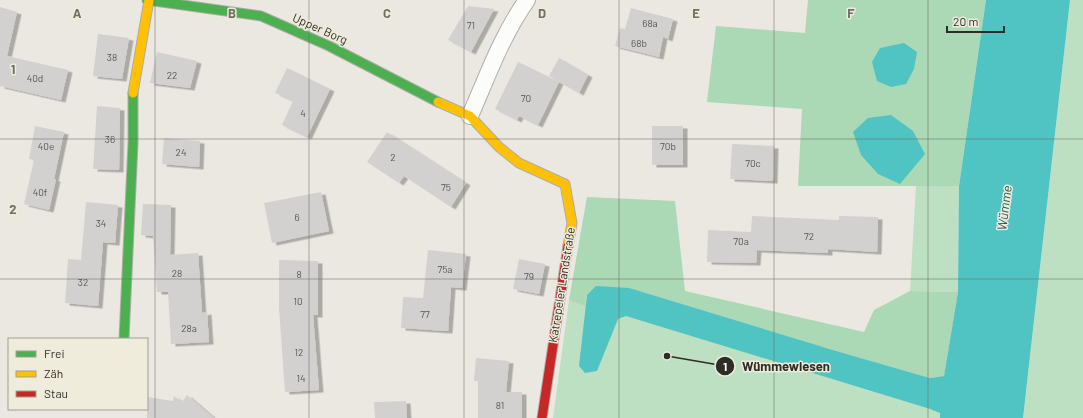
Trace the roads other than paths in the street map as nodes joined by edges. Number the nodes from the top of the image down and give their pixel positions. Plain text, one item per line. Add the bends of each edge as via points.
1 (148, 0) edge
2 (527, 0) edge
3 (470, 116) junction
4 (124, 338) edge
5 (542, 418) edge

1 - 3 street, Upper Borg via 261,16 329,46 431,99
1 - 4 street, Upper Borg via 133,87
2 - 3 street via 503,41
3 - 5 street, Katrepeler Landstraße via 499,147 519,163 565,184 572,223

